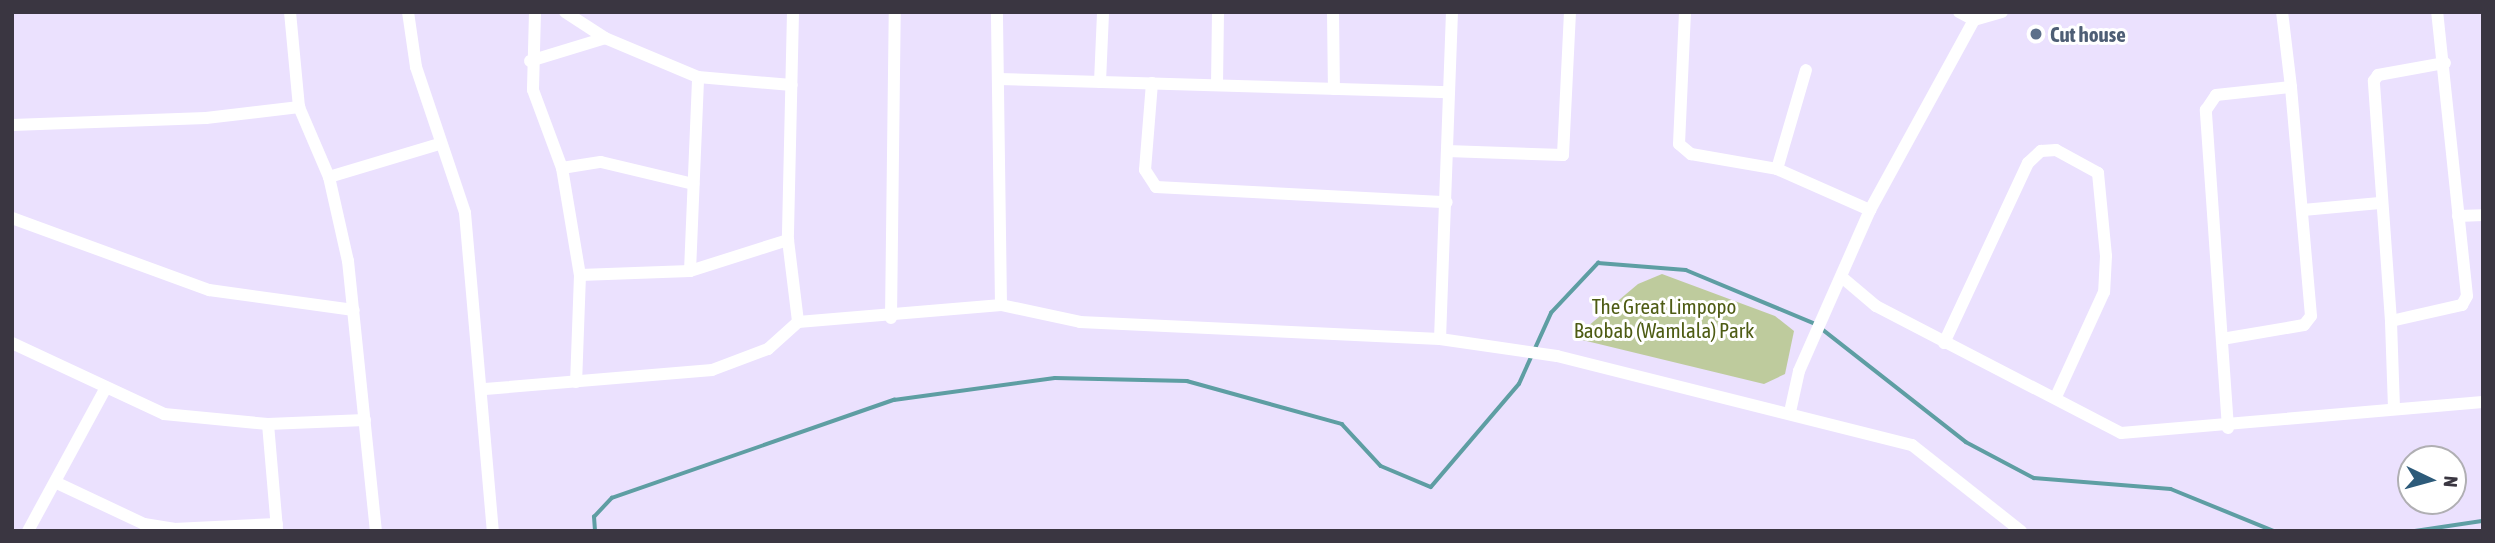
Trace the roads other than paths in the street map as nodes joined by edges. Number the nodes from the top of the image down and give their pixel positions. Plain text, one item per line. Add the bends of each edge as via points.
1 (290, 12) edge
2 (408, 12) edge
3 (535, 12) edge
4 (565, 12) edge
5 (793, 12) edge
6 (895, 12) edge
7 (997, 12) edge
8 (1103, 12) edge
9 (1218, 12) edge
10 (1333, 12) edge
11 (1452, 12) edge
12 (1570, 12) edge
13 (1685, 12) edge
14 (1959, 12) edge
15 (2002, 12) edge
16 (2282, 12) edge
17 (2437, 12) edge
18 (1974, 20) junction
19 (605, 38) junction
20 (530, 61) junction
21 (2445, 63) junction
22 (1805, 70) dead end
23 (698, 77) junction
24 (999, 79) junction
25 (1100, 82) junction
26 (1152, 83) junction
27 (792, 85) junction
28 (1217, 85) junction
29 (2291, 88) junction
30 (1334, 89) junction
31 (1449, 92) junction
32 (299, 107) junction
33 (12, 125) edge
34 (439, 144) junction
35 (1447, 151) junction
36 (562, 168) junction
37 (1777, 170) junction
38 (329, 177) junction
39 (692, 184) junction
40 (1447, 202) junction
41 (2380, 203) junction
42 (1870, 210) junction
43 (2303, 210) junction
44 (2483, 215) edge
45 (2458, 216) junction
46 (12, 218) edge
47 (788, 240) junction
48 (690, 271) junction
49 (580, 275) junction
50 (1844, 279) junction
51 (1001, 305) junction
52 (354, 310) junction
53 (891, 318) junction
54 (2391, 321) junction
55 (798, 322) junction
56 (1440, 339) junction
57 (2222, 339) junction
58 (12, 343) edge
59 (1944, 343) junction
60 (576, 382) junction
61 (485, 389) junction
62 (103, 391) junction
63 (2056, 397) junction
64 (2483, 402) edge
65 (2394, 408) junction
66 (1790, 412) junction
67 (365, 420) junction
68 (268, 424) junction
69 (2228, 428) junction
70 (57, 483) junction
71 (277, 527) edge
72 (28, 531) edge
73 (376, 531) edge
74 (493, 531) edge
75 (2021, 531) edge

1 - 32 street
2 - 34 street via 416,67
3 - 20 street
4 - 19 street
5 - 27 street
6 - 53 street
7 - 24 street
8 - 25 street
9 - 28 street
10 - 30 street
11 - 31 street
12 - 35 street via 1563,155
13 - 37 street via 1679,144 1691,154
14 - 18 street
15 - 18 street
16 - 29 street
17 - 21 street
18 - 42 street
19 - 20 street
19 - 23 street
20 - 36 street via 533,90
21 - 41 street via 2378,75 2374,81
21 - 45 street
22 - 37 street
23 - 27 street
23 - 39 street
24 - 25 street
24 - 51 street
25 - 26 street
26 - 28 street
26 - 40 street via 1145,170 1156,187
27 - 47 street
28 - 30 street
29 - 43 street
29 - 57 street via 2216,95 2207,103
30 - 31 street
31 - 35 street
32 - 33 street via 206,118
32 - 38 street
34 - 38 street
34 - 61 street via 465,213
35 - 40 street
36 - 39 street via 601,162
36 - 49 street
37 - 42 street
38 - 52 street
39 - 48 street
40 - 56 street
41 - 43 street
41 - 54 street
42 - 50 street
43 - 57 street via 2309,321
44 - 45 street
45 - 54 street via 2465,301
46 - 52 street via 209,290
47 - 48 street
47 - 55 street
48 - 49 street
49 - 60 street
50 - 59 street via 1876,306
50 - 66 street via 1814,340
51 - 53 street
51 - 56 street via 1080,322
52 - 67 street
53 - 55 street
54 - 65 street
55 - 60 street via 768,349 712,370
56 - 66 street via 1513,346
57 - 69 street
58 - 62 street
59 - 63 street
59 - 63 street via 2028,163 2041,151 2056,150 2098,173 2106,256 2104,292
60 - 61 street
61 - 74 street
62 - 68 street via 164,414
62 - 70 street
63 - 69 street via 2121,433
64 - 65 street
65 - 69 street
66 - 75 street via 1912,445
67 - 68 street
67 - 73 street
68 - 71 street
70 - 71 street via 145,524 174,530
70 - 72 street

